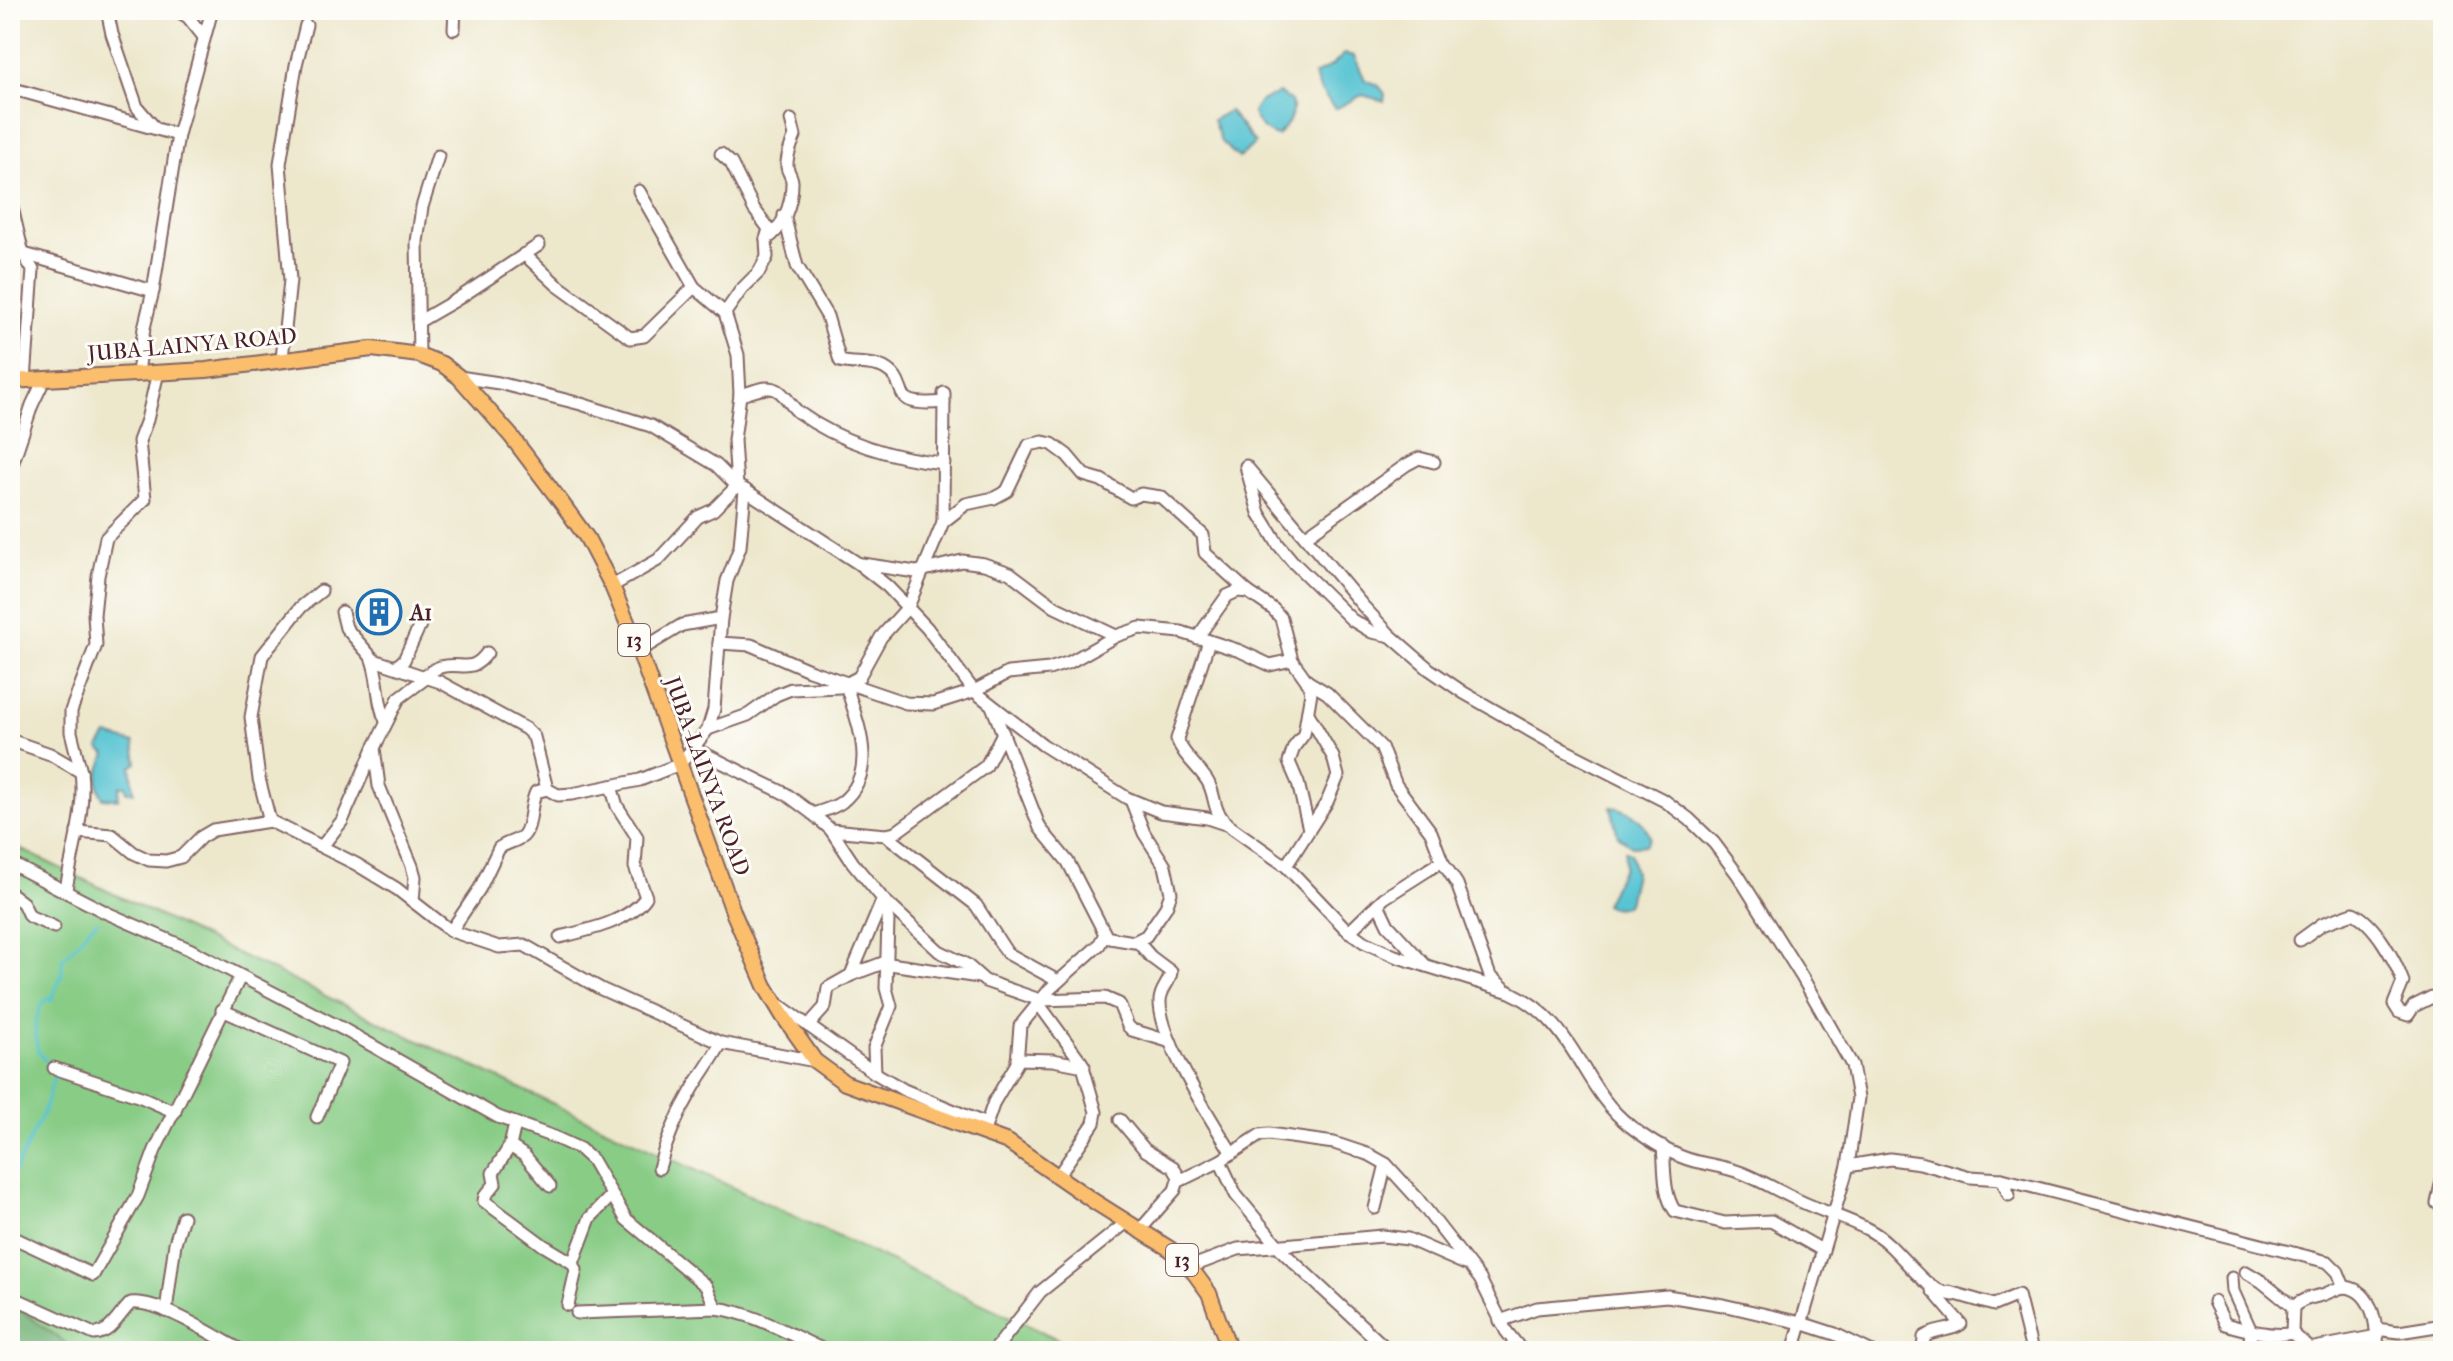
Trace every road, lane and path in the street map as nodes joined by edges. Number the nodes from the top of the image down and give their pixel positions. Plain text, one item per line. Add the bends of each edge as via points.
1 (107, 10) edge
2 (176, 10) edge
3 (212, 10) edge
4 (455, 10) edge
5 (306, 25) dead end
6 (454, 29) dead end
7 (204, 37) junction
8 (10, 88) edge
9 (791, 120) dead end
10 (155, 129) junction
11 (178, 135) junction
12 (721, 154) dead end
13 (438, 156) dead end
14 (639, 191) dead end
15 (10, 199) edge
16 (784, 215) junction
17 (766, 239) junction
18 (539, 245) dead end
19 (10, 250) edge
20 (23, 254) junction
21 (524, 254) junction
22 (694, 287) junction
23 (153, 291) junction
24 (725, 313) junction
25 (418, 322) junction
26 (419, 355) junction
27 (282, 359) junction
28 (158, 372) junction
29 (138, 373) junction
30 (459, 377) junction
31 (18, 380) edge
32 (44, 380) junction
33 (740, 395) junction
34 (1434, 462) dead end
35 (944, 463) junction
36 (10, 471) edge
37 (741, 488) junction
38 (943, 522) junction
39 (1306, 536) junction
40 (859, 564) junction
41 (924, 570) junction
42 (612, 586) junction
43 (321, 591) dead end
44 (1248, 592) junction
45 (908, 607) junction
46 (342, 612) dead end
47 (721, 618) junction
48 (420, 625) dead end
49 (1116, 636) junction
50 (1391, 636) junction
51 (1203, 639) junction
52 (719, 643) junction
53 (639, 651) junction
54 (487, 653) dead end
55 (371, 657) junction
56 (1292, 660) junction
57 (397, 666) junction
58 (424, 678) junction
59 (1307, 681) junction
60 (848, 684) junction
61 (974, 691) junction
62 (992, 706) junction
63 (1309, 714) junction
64 (386, 721) junction
65 (708, 729) junction
66 (1003, 733) junction
67 (10, 740) edge
68 (374, 748) junction
69 (693, 748) junction
70 (680, 764) junction
71 (81, 772) junction
72 (611, 786) junction
73 (547, 789) junction
74 (1131, 800) junction
75 (813, 814) junction
76 (270, 821) junction
77 (1228, 825) junction
78 (1309, 829) junction
79 (831, 830) junction
80 (77, 832) junction
81 (886, 835) junction
82 (323, 845) dead end
83 (1442, 861) junction
84 (10, 863) edge
85 (1286, 866) junction
86 (66, 890) junction
87 (10, 893) edge
88 (883, 899) junction
89 (413, 901) junction
90 (1378, 904) junction
91 (54, 927) dead end
92 (451, 931) junction
93 (1349, 932) junction
94 (560, 937) dead end
95 (1104, 937) junction
96 (2300, 940) dead end
97 (1137, 941) junction
98 (887, 964) junction
99 (1428, 967) junction
100 (851, 975) junction
101 (240, 977) junction
102 (979, 977) junction
103 (1058, 981) junction
104 (1510, 992) junction
105 (2443, 1001) edge
106 (775, 1002) junction
107 (1039, 1002) junction
108 (222, 1010) junction
109 (808, 1026) junction
110 (1171, 1042) junction
111 (721, 1043) junction
112 (1017, 1059) junction
113 (815, 1061) junction
114 (1084, 1066) junction
115 (54, 1068) dead end
116 (875, 1073) junction
117 (175, 1112) junction
118 (317, 1117) dead end
119 (1120, 1120) dead end
120 (515, 1124) junction
121 (985, 1128) junction
122 (510, 1146) junction
123 (1663, 1147) junction
124 (1232, 1153) junction
125 (1220, 1161) junction
126 (1386, 1164) junction
127 (1848, 1166) junction
128 (659, 1168) dead end
129 (2443, 1175) edge
130 (1058, 1176) junction
131 (2002, 1179) junction
132 (1179, 1181) junction
133 (550, 1186) dead end
134 (612, 1195) junction
135 (2009, 1195) dead end
136 (2443, 1206) edge
137 (1375, 1208) dead end
138 (1833, 1215) junction
139 (183, 1217) dead end
140 (1134, 1226) junction
141 (10, 1236) edge
142 (1278, 1246) junction
143 (1822, 1250) junction
144 (573, 1263) junction
145 (1467, 1265) junction
146 (1190, 1267) junction
147 (2246, 1272) dead end
148 (2232, 1278) dead end
149 (1929, 1287) junction
150 (2344, 1287) junction
151 (1954, 1295) dead end
152 (10, 1296) edge
153 (2214, 1302) dead end
154 (2293, 1307) junction
155 (716, 1308) junction
156 (166, 1311) junction
157 (1500, 1321) junction
158 (1801, 1323) junction
159 (2443, 1325) edge
160 (2251, 1331) junction
161 (2292, 1333) junction
162 (2377, 1333) junction
163 (1007, 1336) junction
164 (2305, 1349) edge
165 (243, 1351) edge
166 (826, 1351) edge
167 (994, 1351) edge
168 (1007, 1351) edge
169 (1230, 1351) edge
170 (1389, 1351) edge
171 (1522, 1351) edge
172 (1793, 1351) edge
173 (1870, 1351) edge
174 (1923, 1351) edge
175 (2032, 1351) edge
176 (2249, 1351) edge
177 (2378, 1351) edge

1 - 10 street via 137,107
2 - 7 street
3 - 7 street
4 - 6 street
5 - 27 street via 280,164 290,280
7 - 11 street
8 - 10 street
9 - 16 street via 795,136 787,169 793,179
10 - 11 street
11 - 23 street
12 - 17 street via 769,229
13 - 25 street via 417,242
14 - 22 street
15 - 20 street
16 - 17 street via 775,234
16 - 35 street via 797,266 827,316 839,361 883,368 895,378 899,392 917,404 944,398
17 - 24 street via 767,257 759,272
18 - 21 street
19 - 20 street
20 - 23 street
20 - 31 street via 33,270
21 - 22 street via 630,338 644,336
21 - 25 street
22 - 24 street
23 - 29 street
24 - 33 street via 738,355
25 - 26 street
26 - 27 main road, JUBA-LAINYA ROAD / 13 via 372,349
26 - 30 main road, JUBA-LAINYA ROAD / 13
27 - 28 main road, JUBA-LAINYA ROAD / 13
28 - 29 main road, JUBA-LAINYA ROAD / 13
28 - 71 street via 139,441 145,499 106,538 97,589 96,645 71,711
29 - 32 main road, JUBA-LAINYA ROAD / 13
30 - 37 street via 499,383 651,426 716,465
30 - 42 main road, JUBA-LAINYA ROAD / 13 via 561,502
31 - 32 main road, JUBA-LAINYA ROAD / 13
32 - 36 street
33 - 35 street via 777,390 797,411 853,440 907,459
33 - 37 street via 734,440
34 - 39 street via 1419,458 1406,465
35 - 38 street
37 - 40 street
37 - 42 street via 698,517 658,560
37 - 47 street via 740,547
38 - 41 street
38 - 44 street via 966,504 1007,491 1029,445 1043,442 1060,449 1084,475 1131,498 1161,497 1203,535 1205,553
39 - 50 street
39 - 50 street via 1246,466 1259,513 1293,562 1352,620
40 - 41 street
40 - 45 street
41 - 45 street
41 - 49 street via 962,561 1002,570 1055,607
42 - 53 main road, JUBA-LAINYA ROAD / 13
43 - 76 street via 301,607 262,656 251,717
44 - 51 street via 1227,596
44 - 56 street via 1278,614
45 - 60 street via 881,637 864,671
45 - 61 street
46 - 55 street via 346,628
47 - 52 street
47 - 53 street via 682,625
48 - 57 street
49 - 51 street via 1158,628
49 - 61 street via 1070,662 1008,673
50 - 127 street via 1464,693 1665,801 1714,843 1852,1065 1858,1098
51 - 56 street via 1270,665
51 - 77 street via 1177,739 1206,779 1217,814
52 - 60 street via 751,645
52 - 65 street
53 - 70 main road, JUBA-LAINYA ROAD / 13
54 - 58 street via 480,663 443,666
55 - 57 street
55 - 64 street
56 - 59 street
57 - 58 street
58 - 64 street via 399,698
58 - 73 street via 526,729 534,737
59 - 63 street
59 - 83 street via 1327,693 1381,747 1399,790 1429,828
60 - 61 street via 920,704
60 - 65 street via 791,689 748,715
60 - 75 street via 864,764 841,802
61 - 62 street
62 - 66 street
62 - 74 street
63 - 78 street via 1289,762
63 - 78 street via 1338,776
64 - 68 street
65 - 69 street
66 - 81 street via 986,766 902,829
66 - 95 street via 1040,828 1068,862
67 - 71 street
68 - 82 street via 342,821
68 - 89 street via 379,786 415,877
69 - 70 street
69 - 75 street via 786,794
70 - 72 street
70 - 106 main road, JUBA-LAINYA ROAD / 13 via 734,914
71 - 80 street via 84,794
72 - 73 street via 558,795
72 - 94 street via 637,837 635,867 646,897 594,929
73 - 92 street via 536,792 526,832 499,848
74 - 77 street via 1161,812
74 - 97 street via 1165,866 1171,893 1151,930
75 - 79 street
76 - 80 street via 213,830 181,857 166,861 134,853 112,835
76 - 89 street via 356,864
77 - 85 street
78 - 85 street
79 - 81 street
79 - 88 street
80 - 86 street
81 - 103 street via 976,905 1007,953
83 - 90 street
83 - 104 street via 1462,895 1490,976
84 - 86 street
85 - 93 street
86 - 101 street
87 - 91 street via 29,916
88 - 98 street
88 - 100 street
88 - 102 street via 931,945
89 - 92 street
90 - 93 street
90 - 99 street via 1388,925
92 - 111 street via 499,947 524,945 601,989
93 - 99 street
95 - 97 street
95 - 103 street
96 - 105 street via 2322,924 2353,913 2363,917 2396,962 2403,982 2394,1004 2399,1012 2408,1015 2432,997
97 - 110 street via 1171,972 1160,1001
98 - 100 street
98 - 102 street
98 - 116 street via 891,1006 874,1048
99 - 104 street
100 - 109 street via 828,988 826,1005
101 - 108 street
101 - 120 street
102 - 107 street
103 - 107 street
104 - 123 street via 1543,1012 1564,1034 1616,1114
106 - 109 street
106 - 113 main road, JUBA-LAINYA ROAD / 13
107 - 110 street via 1105,998 1119,1004 1132,1030
107 - 112 street via 1020,1026
107 - 114 street
108 - 117 street
108 - 118 street via 340,1063
109 - 116 street
110 - 124 street
111 - 113 street
111 - 128 street via 670,1131
112 - 114 street
112 - 121 street
113 - 121 main road, JUBA-LAINYA ROAD / 13 via 845,1083
114 - 130 street via 1096,1118
115 - 117 street
116 - 121 street
117 - 141 street via 138,1196 93,1275
119 - 132 street via 1147,1152 1173,1167
120 - 122 street
120 - 134 street via 580,1149
121 - 130 main road, JUBA-LAINYA ROAD / 13
122 - 133 street
122 - 144 street via 493,1173 495,1184 485,1202
123 - 138 street via 1743,1173
123 - 143 street via 1667,1196 1675,1211 1725,1223 1771,1221
124 - 125 street
124 - 126 street via 1260,1135 1275,1134 1334,1143
125 - 132 street
125 - 142 street via 1236,1195
126 - 137 street
126 - 145 street
127 - 131 street via 1890,1159
127 - 138 street
129 - 136 street via 2437,1203
130 - 140 main road, JUBA-LAINYA ROAD / 13
131 - 135 street
131 - 150 street via 2328,1262
132 - 140 street via 1168,1200
134 - 144 street via 590,1218
134 - 155 street via 626,1219 706,1286
138 - 143 street
138 - 149 street via 1884,1239
139 - 156 street
140 - 146 main road, JUBA-LAINYA ROAD / 13
140 - 163 street via 1040,1292
142 - 145 street via 1397,1237
142 - 146 street via 1238,1249
142 - 170 street
143 - 158 street
144 - 155 street via 573,1309
145 - 157 street via 1487,1290
146 - 169 main road, JUBA-LAINYA ROAD / 13 via 1209,1293
147 - 154 street
148 - 160 street
149 - 151 street
149 - 174 street via 1961,1324 1950,1331 1932,1331 1924,1337
149 - 175 street via 1994,1305 2018,1295
150 - 154 street
150 - 162 street via 2365,1300
152 - 156 street via 94,1334 111,1328 131,1303
153 - 160 street via 2225,1324
154 - 161 street
155 - 166 street via 755,1318
156 - 165 street
157 - 158 street via 1537,1308 1667,1296
157 - 171 street
158 - 172 street
158 - 173 street
159 - 162 street
160 - 161 street
160 - 176 street
161 - 164 street
162 - 164 street
162 - 177 street
163 - 167 street
163 - 168 street

